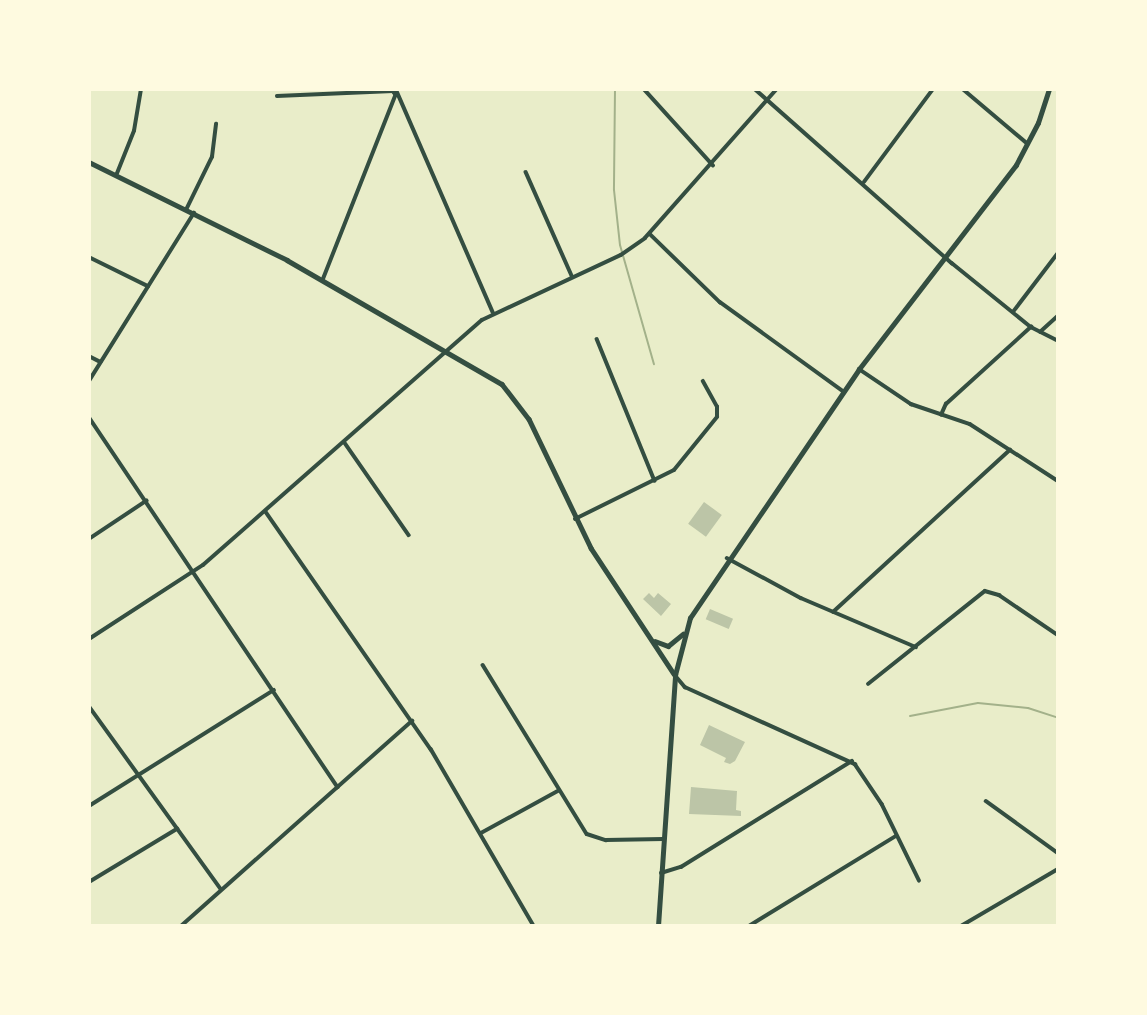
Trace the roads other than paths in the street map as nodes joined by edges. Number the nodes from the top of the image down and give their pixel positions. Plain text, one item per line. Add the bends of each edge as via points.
1 (141, 89) edge
2 (396, 89) edge
3 (644, 89) edge
4 (755, 89) edge
5 (777, 89) edge
6 (933, 89) edge
7 (963, 89) edge
8 (1049, 89) edge
9 (396, 95) junction
10 (277, 96) dead end
11 (768, 101) junction
12 (216, 124) dead end
13 (1028, 144) junction
14 (89, 162) edge
15 (713, 165) junction
16 (526, 172) dead end
17 (116, 176) junction
18 (864, 182) junction
19 (186, 209) junction
20 (194, 213) junction
21 (649, 234) junction
22 (1058, 253) edge
23 (89, 257) edge
24 (946, 257) junction
25 (572, 276) junction
26 (323, 280) junction
27 (149, 286) junction
28 (493, 312) junction
29 (1013, 312) junction
30 (1058, 316) edge
31 (1031, 327) junction
32 (1040, 332) junction
33 (597, 339) dead end
34 (1058, 341) edge
35 (449, 351) junction
36 (89, 356) edge
37 (101, 362) junction
38 (859, 369) junction
39 (89, 381) edge
40 (703, 382) dead end
41 (843, 391) junction
42 (941, 415) junction
43 (89, 418) edge
44 (345, 443) junction
45 (1010, 450) junction
46 (655, 481) junction
47 (1058, 481) edge
48 (146, 501) junction
49 (266, 512) junction
50 (575, 519) junction
51 (409, 535) dead end
52 (89, 539) edge
53 (727, 558) junction
54 (193, 572) junction
55 (833, 612) junction
56 (685, 631) junction
57 (1058, 635) edge
58 (89, 639) edge
59 (651, 639) junction
60 (916, 647) junction
61 (483, 665) dead end
62 (675, 675) junction
63 (868, 684) dead end
64 (274, 691) junction
65 (89, 706) edge
66 (412, 721) junction
67 (852, 761) junction
68 (139, 776) junction
69 (338, 787) junction
70 (558, 791) junction
71 (986, 801) dead end
72 (89, 806) edge
73 (177, 829) junction
74 (481, 834) junction
75 (896, 836) junction
76 (663, 839) junction
77 (1058, 853) edge
78 (1058, 869) edge
79 (659, 874) junction
80 (919, 880) dead end
81 (89, 882) edge
82 (221, 889) junction
83 (181, 926) edge
84 (534, 926) edge
85 (658, 926) edge
86 (749, 926) edge
87 (961, 926) edge

1 - 17 street via 134,131
2 - 9 street
3 - 15 street
4 - 11 street
5 - 11 street
6 - 18 street
7 - 13 street
8 - 13 main road
9 - 10 street via 393,91
9 - 26 street
9 - 28 street via 408,111
11 - 15 street
11 - 18 street
12 - 19 street via 212,157
13 - 24 main road
14 - 17 main road
15 - 21 street
16 - 25 street
17 - 19 main road
18 - 24 street
19 - 20 main road
20 - 26 main road
20 - 27 street
21 - 25 street via 621,255
21 - 41 street via 720,302
22 - 29 street
23 - 27 street
24 - 29 street
24 - 38 main road
25 - 28 street
26 - 35 main road
27 - 37 street
28 - 35 street
29 - 31 street
30 - 32 street
31 - 32 street
31 - 42 street via 946,404
32 - 34 street
33 - 46 street
35 - 44 street
35 - 50 main road via 495,378 518,402
36 - 37 street
37 - 39 street
38 - 41 main road
38 - 42 street via 911,404
40 - 46 street via 718,410 716,420 674,470
41 - 53 main road
42 - 45 street via 970,424
43 - 48 street
44 - 49 street
44 - 51 street
45 - 47 street
45 - 55 street
46 - 50 street
48 - 52 street
48 - 54 street
49 - 54 street
49 - 66 street
50 - 59 main road
53 - 55 street
53 - 56 main road
54 - 58 street
54 - 64 street
55 - 60 street
56 - 59 main road via 668,646
56 - 62 main road
57 - 60 street via 988,591
59 - 62 main road
60 - 63 street
61 - 70 street
62 - 67 street via 685,687
62 - 76 main road
64 - 68 street
64 - 69 street
65 - 68 street
66 - 69 street
66 - 74 street
67 - 75 street via 875,793
67 - 79 street via 679,869
68 - 72 street
68 - 73 street
69 - 82 street
70 - 74 street
70 - 76 street via 592,838
71 - 77 street
73 - 81 street
73 - 82 street
74 - 84 street
75 - 80 street
75 - 86 street
76 - 79 main road
78 - 87 street
79 - 85 main road
82 - 83 street

